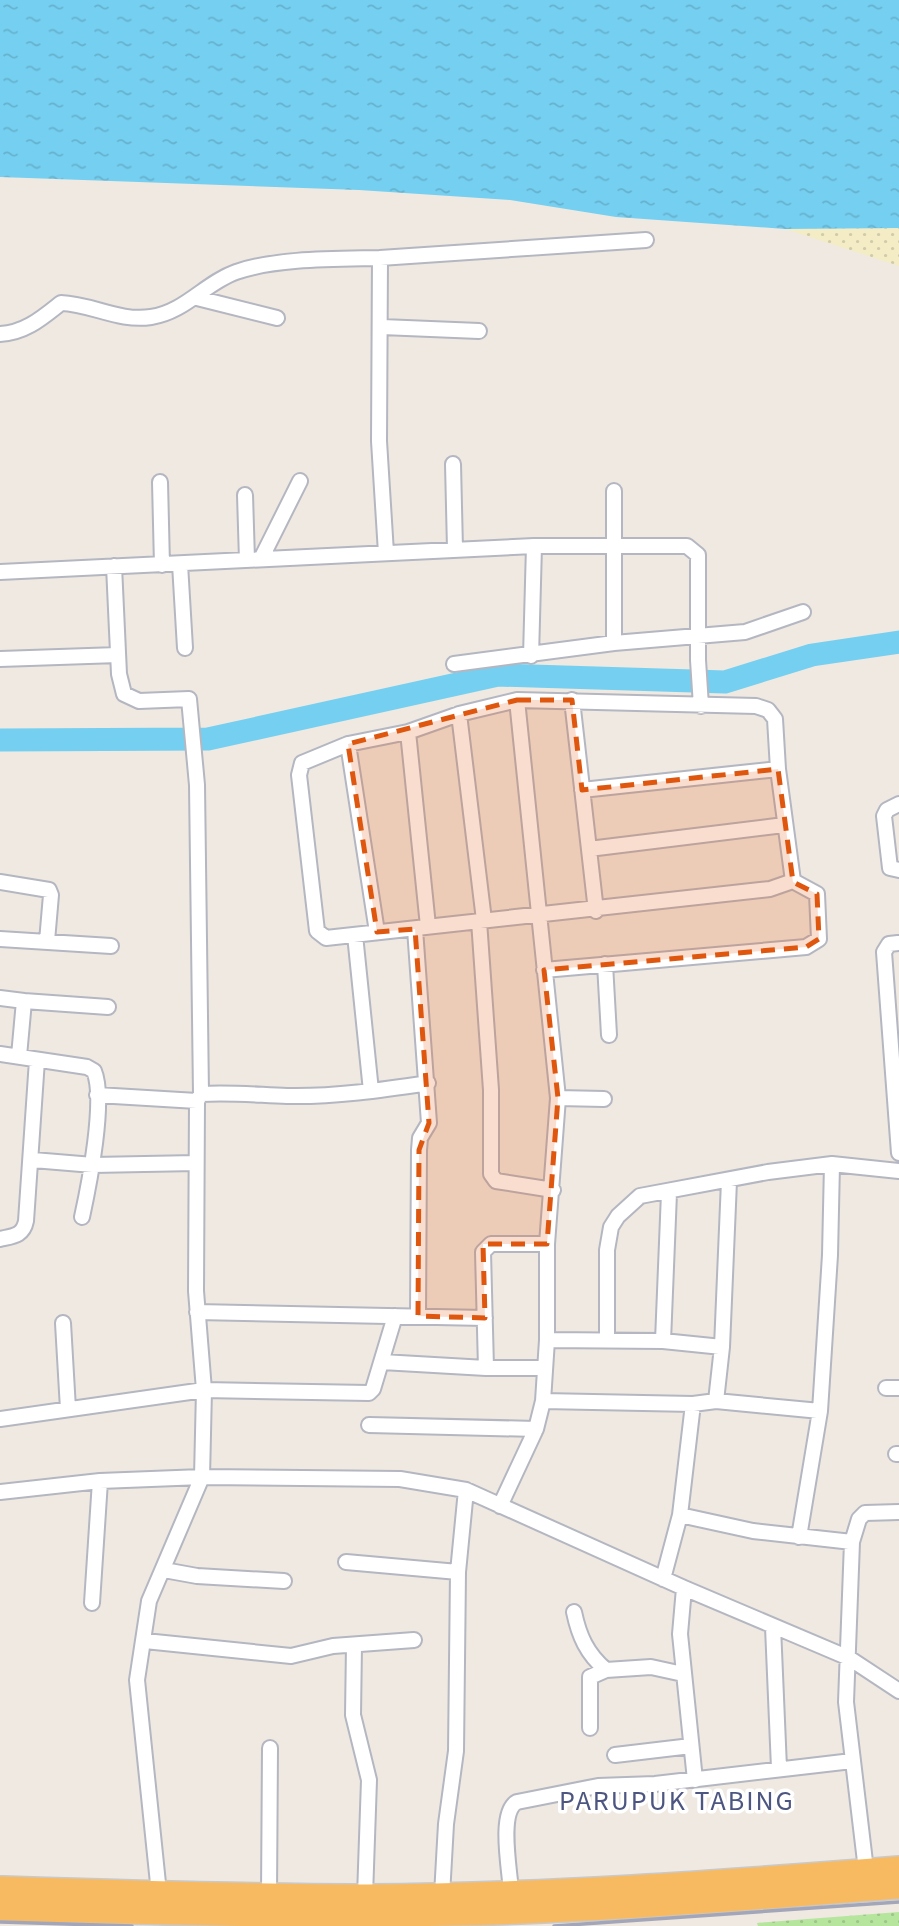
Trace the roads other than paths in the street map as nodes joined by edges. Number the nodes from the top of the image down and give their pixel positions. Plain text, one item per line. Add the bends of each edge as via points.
1 (646, 240) dead end
2 (380, 258) junction
3 (197, 298) junction
4 (277, 318) dead end
5 (382, 327) junction
6 (479, 331) dead end
7 (0, 334) edge
8 (453, 464) dead end
9 (300, 481) dead end
10 (160, 482) dead end
11 (614, 491) dead end
12 (245, 495) dead end
13 (534, 545) junction
14 (612, 545) junction
15 (455, 549) junction
16 (386, 553) junction
17 (254, 560) junction
18 (180, 564) junction
19 (162, 565) junction
20 (114, 566) junction
21 (0, 572) edge
22 (803, 612) dead end
23 (699, 637) junction
24 (614, 643) junction
25 (185, 648) dead end
26 (118, 655) junction
27 (531, 656) junction
28 (0, 659) edge
29 (454, 664) dead end
30 (517, 700) junction
31 (572, 701) junction
32 (701, 706) junction
33 (459, 714) junction
34 (408, 732) junction
35 (348, 744) junction
36 (778, 769) junction
37 (582, 790) junction
38 (899, 804) edge
39 (784, 825) junction
40 (589, 849) junction
41 (899, 870) edge
42 (793, 881) junction
43 (0, 882) edge
44 (596, 911) junction
45 (538, 915) junction
46 (482, 921) junction
47 (422, 928) junction
48 (377, 933) junction
49 (355, 935) junction
50 (0, 939) edge
51 (47, 941) junction
52 (898, 943) edge
53 (111, 946) dead end
54 (605, 964) junction
55 (544, 970) junction
56 (0, 998) edge
57 (24, 1001) junction
58 (108, 1007) dead end
59 (609, 1035) dead end
60 (0, 1054) edge
61 (19, 1056) junction
62 (37, 1060) junction
63 (428, 1083) junction
64 (371, 1091) junction
65 (97, 1095) junction
66 (199, 1098) junction
67 (558, 1098) junction
68 (604, 1099) dead end
69 (899, 1153) edge
70 (33, 1160) junction
71 (197, 1163) junction
72 (832, 1164) junction
73 (93, 1165) junction
74 (899, 1171) edge
75 (729, 1181) junction
76 (553, 1190) junction
77 (669, 1193) junction
78 (82, 1217) dead end
79 (0, 1239) edge
80 (547, 1244) junction
81 (197, 1312) junction
82 (395, 1316) junction
83 (418, 1316) junction
84 (485, 1318) junction
85 (63, 1323) dead end
86 (607, 1339) junction
87 (547, 1340) junction
88 (663, 1341) junction
89 (722, 1347) junction
90 (382, 1362) junction
91 (486, 1368) junction
92 (545, 1368) junction
93 (204, 1390) junction
94 (543, 1401) junction
95 (716, 1401) junction
96 (693, 1404) junction
97 (68, 1409) junction
98 (820, 1411) junction
99 (0, 1419) edge
100 (369, 1424) dead end
101 (536, 1429) junction
102 (202, 1477) junction
103 (100, 1481) junction
104 (466, 1490) junction
105 (0, 1492) edge
106 (500, 1506) junction
107 (899, 1512) edge
108 (680, 1515) junction
109 (799, 1537) junction
110 (852, 1542) junction
111 (346, 1562) dead end
112 (164, 1570) junction
113 (458, 1572) junction
114 (663, 1579) junction
115 (284, 1581) dead end
116 (684, 1588) junction
117 (92, 1602) dead end
118 (574, 1612) dead end
119 (773, 1627) junction
120 (414, 1640) dead end
121 (145, 1641) junction
122 (354, 1645) junction
123 (849, 1658) junction
124 (606, 1670) junction
125 (683, 1674) junction
126 (899, 1691) edge
127 (590, 1728) dead end
128 (691, 1746) junction
129 (270, 1748) dead end
130 (615, 1755) dead end
131 (852, 1761) junction
132 (779, 1768) junction
133 (695, 1780) junction
134 (899, 1868) edge
135 (866, 1870) junction
136 (899, 1887) edge
137 (0, 1888) edge
138 (159, 1892) junction
139 (511, 1892) junction
140 (686, 1894) junction
141 (269, 1895) junction
142 (442, 1895) junction
143 (365, 1896) junction
144 (244, 1905) junction
145 (0, 1909) edge

1 - 2 street
2 - 3 street via 267,265 236,272
2 - 5 street
3 - 4 street
3 - 7 street via 176,310 136,319 61,303 27,327
5 - 6 street
5 - 16 street via 379,441
8 - 15 street
9 - 17 street
10 - 19 street
11 - 14 street
12 - 17 street
13 - 14 street
13 - 15 street
13 - 27 street
14 - 23 street via 695,549
14 - 24 street
15 - 16 street
16 - 17 street
17 - 18 street
18 - 19 street
18 - 25 street
19 - 20 street
20 - 21 street
20 - 26 street
22 - 23 street via 745,632
23 - 24 street
23 - 32 street
24 - 27 street
26 - 28 street
26 - 66 street via 121,687 128,697 139,701 189,699 197,785
27 - 29 street
30 - 31 street
30 - 33 street
30 - 45 street
31 - 32 street
31 - 37 street
32 - 36 street via 768,710 775,719
33 - 34 street
33 - 46 street
34 - 35 street
34 - 47 street
35 - 48 street
35 - 49 street via 305,760 299,775 317,931 326,938
36 - 37 street
36 - 39 street
37 - 40 street
38 - 41 street via 884,816 887,861 890,868
39 - 40 street
39 - 42 street
40 - 44 street
42 - 44 street via 770,889
42 - 54 street via 817,894 820,931 814,944
43 - 51 street via 49,890
44 - 45 street
45 - 46 street
45 - 55 street
46 - 47 street
46 - 76 street via 491,1174 496,1181
47 - 48 street
47 - 63 street
48 - 49 street
49 - 64 street
50 - 51 street
51 - 53 street
52 - 69 street via 889,944 884,952
54 - 55 street
54 - 59 street
55 - 67 street
56 - 57 street
57 - 58 street
57 - 61 street
60 - 61 street
61 - 62 street
62 - 65 street via 88,1067 97,1077
62 - 70 street
63 - 64 street
63 - 83 street via 429,1123 420,1138 419,1159
64 - 66 street via 289,1096 223,1092
65 - 66 street
65 - 73 street
66 - 71 street
67 - 68 street
67 - 76 street
70 - 73 street
70 - 79 street via 24,1230
71 - 73 street
71 - 81 street
72 - 74 street
72 - 75 street
72 - 98 street
73 - 78 street
75 - 77 street
75 - 89 street
76 - 80 street
77 - 86 street via 640,1196 611,1227
77 - 88 street
80 - 84 street via 486,1247
80 - 87 street
81 - 82 street
81 - 93 street
82 - 83 street
82 - 90 street
83 - 84 street
84 - 91 street
85 - 97 street
86 - 87 street
86 - 88 street
87 - 92 street
88 - 89 street
89 - 95 street
90 - 91 street
90 - 93 street via 373,1389 363,1394
91 - 92 street
92 - 94 street
93 - 97 street
93 - 102 street
94 - 96 street
94 - 101 street
95 - 96 street
95 - 98 street
96 - 108 street
97 - 99 street
98 - 109 street
100 - 101 street
101 - 106 street
102 - 103 street
102 - 104 street via 400,1479
102 - 112 street
103 - 105 street
103 - 117 street
104 - 106 street
104 - 113 street
106 - 114 street
107 - 110 street via 865,1513
108 - 109 street
108 - 114 street
109 - 110 street
110 - 123 street
111 - 113 street
112 - 115 street
112 - 121 street via 149,1601
113 - 142 street via 456,1751
114 - 116 street
116 - 119 street
116 - 125 street
118 - 124 street via 592,1658
119 - 123 street
119 - 132 street
120 - 122 street
121 - 122 street via 291,1656
121 - 138 street via 137,1680 139,1721
122 - 143 street via 353,1715 369,1780
123 - 126 street
123 - 131 street via 846,1702
124 - 125 street via 652,1667
124 - 127 street via 590,1677
125 - 128 street
128 - 130 street
128 - 133 street
129 - 141 street
131 - 132 street
131 - 135 street
132 - 133 street
133 - 139 street via 589,1787 513,1804 505,1823
134 - 135 highway
135 - 140 highway
136 - 140 highway
137 - 138 highway
138 - 144 highway
139 - 140 highway
139 - 142 highway
140 - 144 highway via 457,1914
141 - 143 highway
141 - 144 highway
142 - 143 highway
144 - 145 highway

